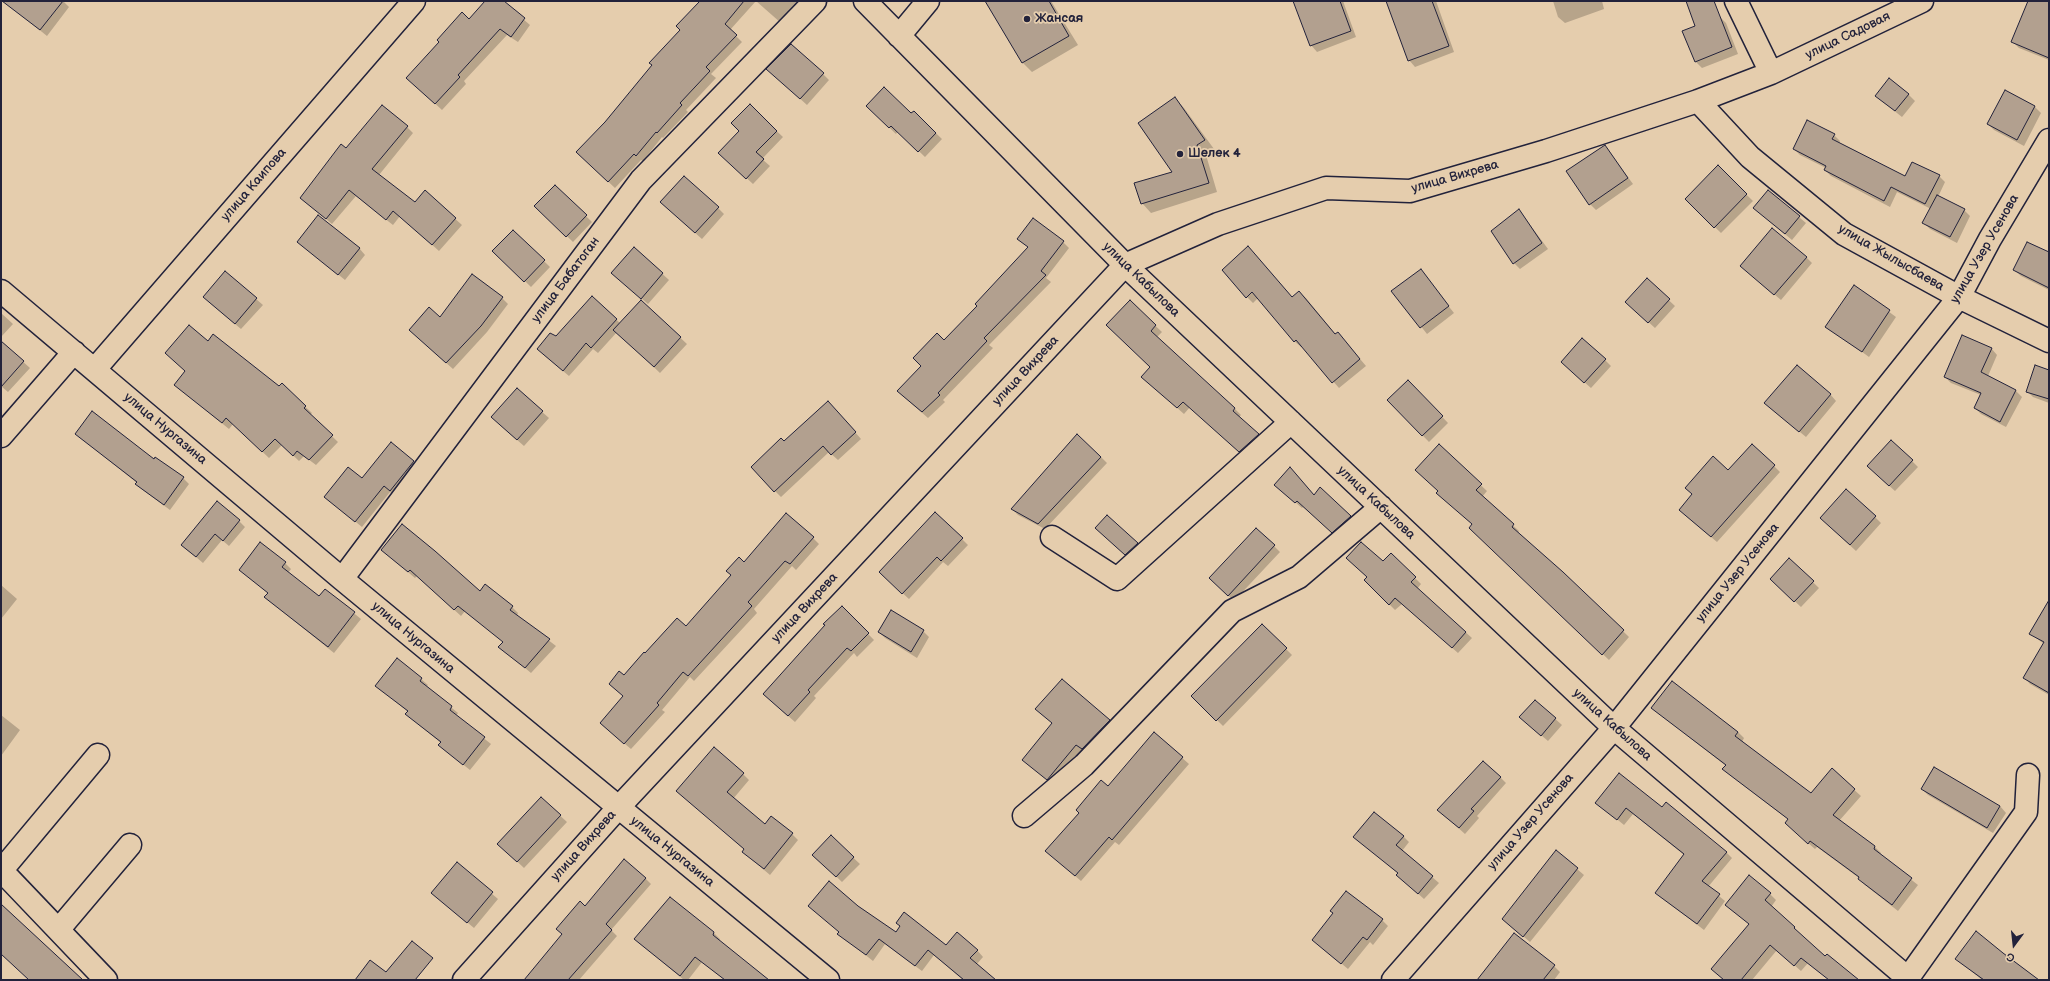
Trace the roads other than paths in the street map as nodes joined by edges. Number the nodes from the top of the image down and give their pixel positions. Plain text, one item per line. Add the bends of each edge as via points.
1 (414, 1) edge
2 (815, 1) edge
3 (865, 1) edge
4 (928, 1) edge
5 (1736, 1) edge
6 (1922, 1) edge
7 (899, 36) junction
8 (1772, 72) junction
9 (1698, 101) junction
10 (2049, 140) edge
11 (1125, 265) junction
12 (1, 291) edge
13 (1959, 297) junction
14 (2049, 341) edge
15 (74, 352) junction
16 (95, 369) junction
17 (1291, 422) junction
18 (1, 436) edge
19 (1381, 507) junction
20 (1052, 537) dead end
21 (342, 579) junction
22 (1614, 728) junction
23 (98, 755) dead end
24 (2028, 775) dead end
25 (618, 808) junction
26 (1024, 816) dead end
27 (130, 845) dead end
28 (1, 871) edge
29 (59, 929) junction
30 (1909, 979) edge
31 (106, 980) edge
32 (464, 980) edge
33 (828, 980) edge
34 (1393, 980) edge

1 - 16 street, улица Каипова
2 - 21 street, улица Бабатоган via 641,180
3 - 7 street, улица Кабылова
4 - 7 street
5 - 8 street
6 - 8 street, улица Садовая
7 - 11 street, улица Кабылова
8 - 9 street, улица Вихрева
9 - 11 street, улица Вихрева via 1546,151 1410,191 1326,188 1218,224
9 - 13 street, улица Жылысбаева via 1750,157 1844,234
10 - 13 street, улица Узер Усенова
11 - 17 street, улица Кабылова
11 - 25 street, улица Вихрева
12 - 15 street, улица Нургазина
13 - 14 street, улица Жылысбаева
13 - 22 street, улица Узер Усенова
15 - 16 street, улица Нургазина
15 - 18 street
16 - 21 street, улица Нургазина
17 - 19 street, улица Кабылова
17 - 20 street via 1117,579
19 - 22 street, улица Кабылова
19 - 26 street via 1299,577 1232,611 1084,765
21 - 25 street, улица Нургазина
22 - 30 street, улица Кабылова
22 - 34 street, улица Узер Усенова
23 - 28 street
24 - 30 street via 2026,812
25 - 32 street, улица Вихрева
25 - 33 street, улица Нургазина
27 - 29 street
28 - 29 street
29 - 31 street

